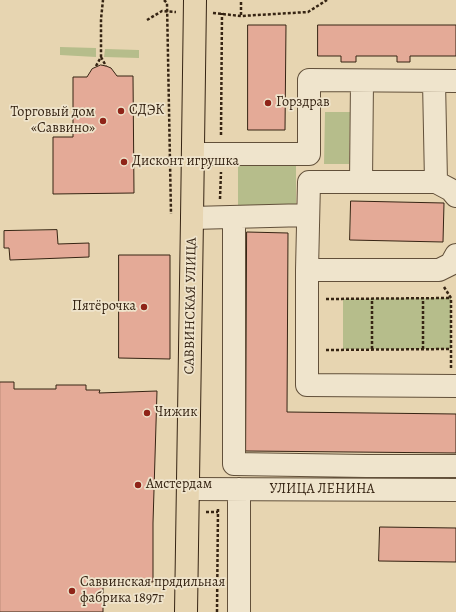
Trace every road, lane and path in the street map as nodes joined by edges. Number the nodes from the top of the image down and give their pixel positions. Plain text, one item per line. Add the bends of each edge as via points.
1 (103, 0) edge
2 (164, 0) edge
3 (195, 0) edge
4 (241, 0) edge
5 (327, 0) edge
6 (222, 13) dead end
7 (241, 16) junction
8 (100, 57) junction
9 (96, 66) dead end
10 (106, 66) dead end
11 (362, 81) junction
12 (434, 81) junction
13 (456, 81) edge
14 (193, 154) junction
15 (309, 154) junction
16 (309, 182) junction
17 (361, 182) junction
18 (436, 182) junction
19 (456, 196) edge
20 (308, 215) junction
21 (234, 217) junction
22 (182, 218) junction
23 (456, 255) edge
24 (307, 270) junction
25 (433, 270) junction
26 (451, 298) junction
27 (307, 299) junction
28 (372, 299) junction
29 (423, 299) junction
30 (372, 349) junction
31 (423, 349) junction
32 (451, 349) junction
33 (307, 350) junction
34 (453, 386) edge
35 (366, 466) junction
36 (456, 466) edge
37 (188, 489) junction
38 (239, 489) junction
39 (365, 490) junction
40 (456, 490) edge
41 (186, 612) edge
42 (239, 612) edge

1 - 8 path
2 - 22 path via 167,2
3 - 14 main road, САВВИНСКАЯ УЛИЦА
4 - 7 path
5 - 7 path via 308,12
6 - 7 path
8 - 9 path
8 - 10 path
11 - 12 street
11 - 15 street via 309,80
11 - 17 street
12 - 13 street
12 - 18 street
14 - 15 street
14 - 22 main road, САВВИНСКАЯ УЛИЦА
15 - 16 street
16 - 17 street
16 - 20 street
17 - 18 street
18 - 19 street via 451,190
20 - 21 street
20 - 24 street
21 - 22 street
21 - 35 street via 234,464
22 - 37 main road, САВВИНСКАЯ УЛИЦА
23 - 25 street via 451,264
24 - 25 street
24 - 27 street
25 - 26 path
26 - 29 path
26 - 32 path
27 - 28 path
27 - 33 street
28 - 29 path
28 - 30 path
29 - 31 path
30 - 31 path
30 - 33 path
31 - 32 path
32 - 34 path
33 - 34 street via 307,385
35 - 36 street
35 - 39 street
37 - 38 street, УЛИЦА ЛЕНИНА
37 - 41 main road, САВВИНСКАЯ УЛИЦА
38 - 39 street, УЛИЦА ЛЕНИНА
38 - 42 street
39 - 40 street, УЛИЦА ЛЕНИНА

